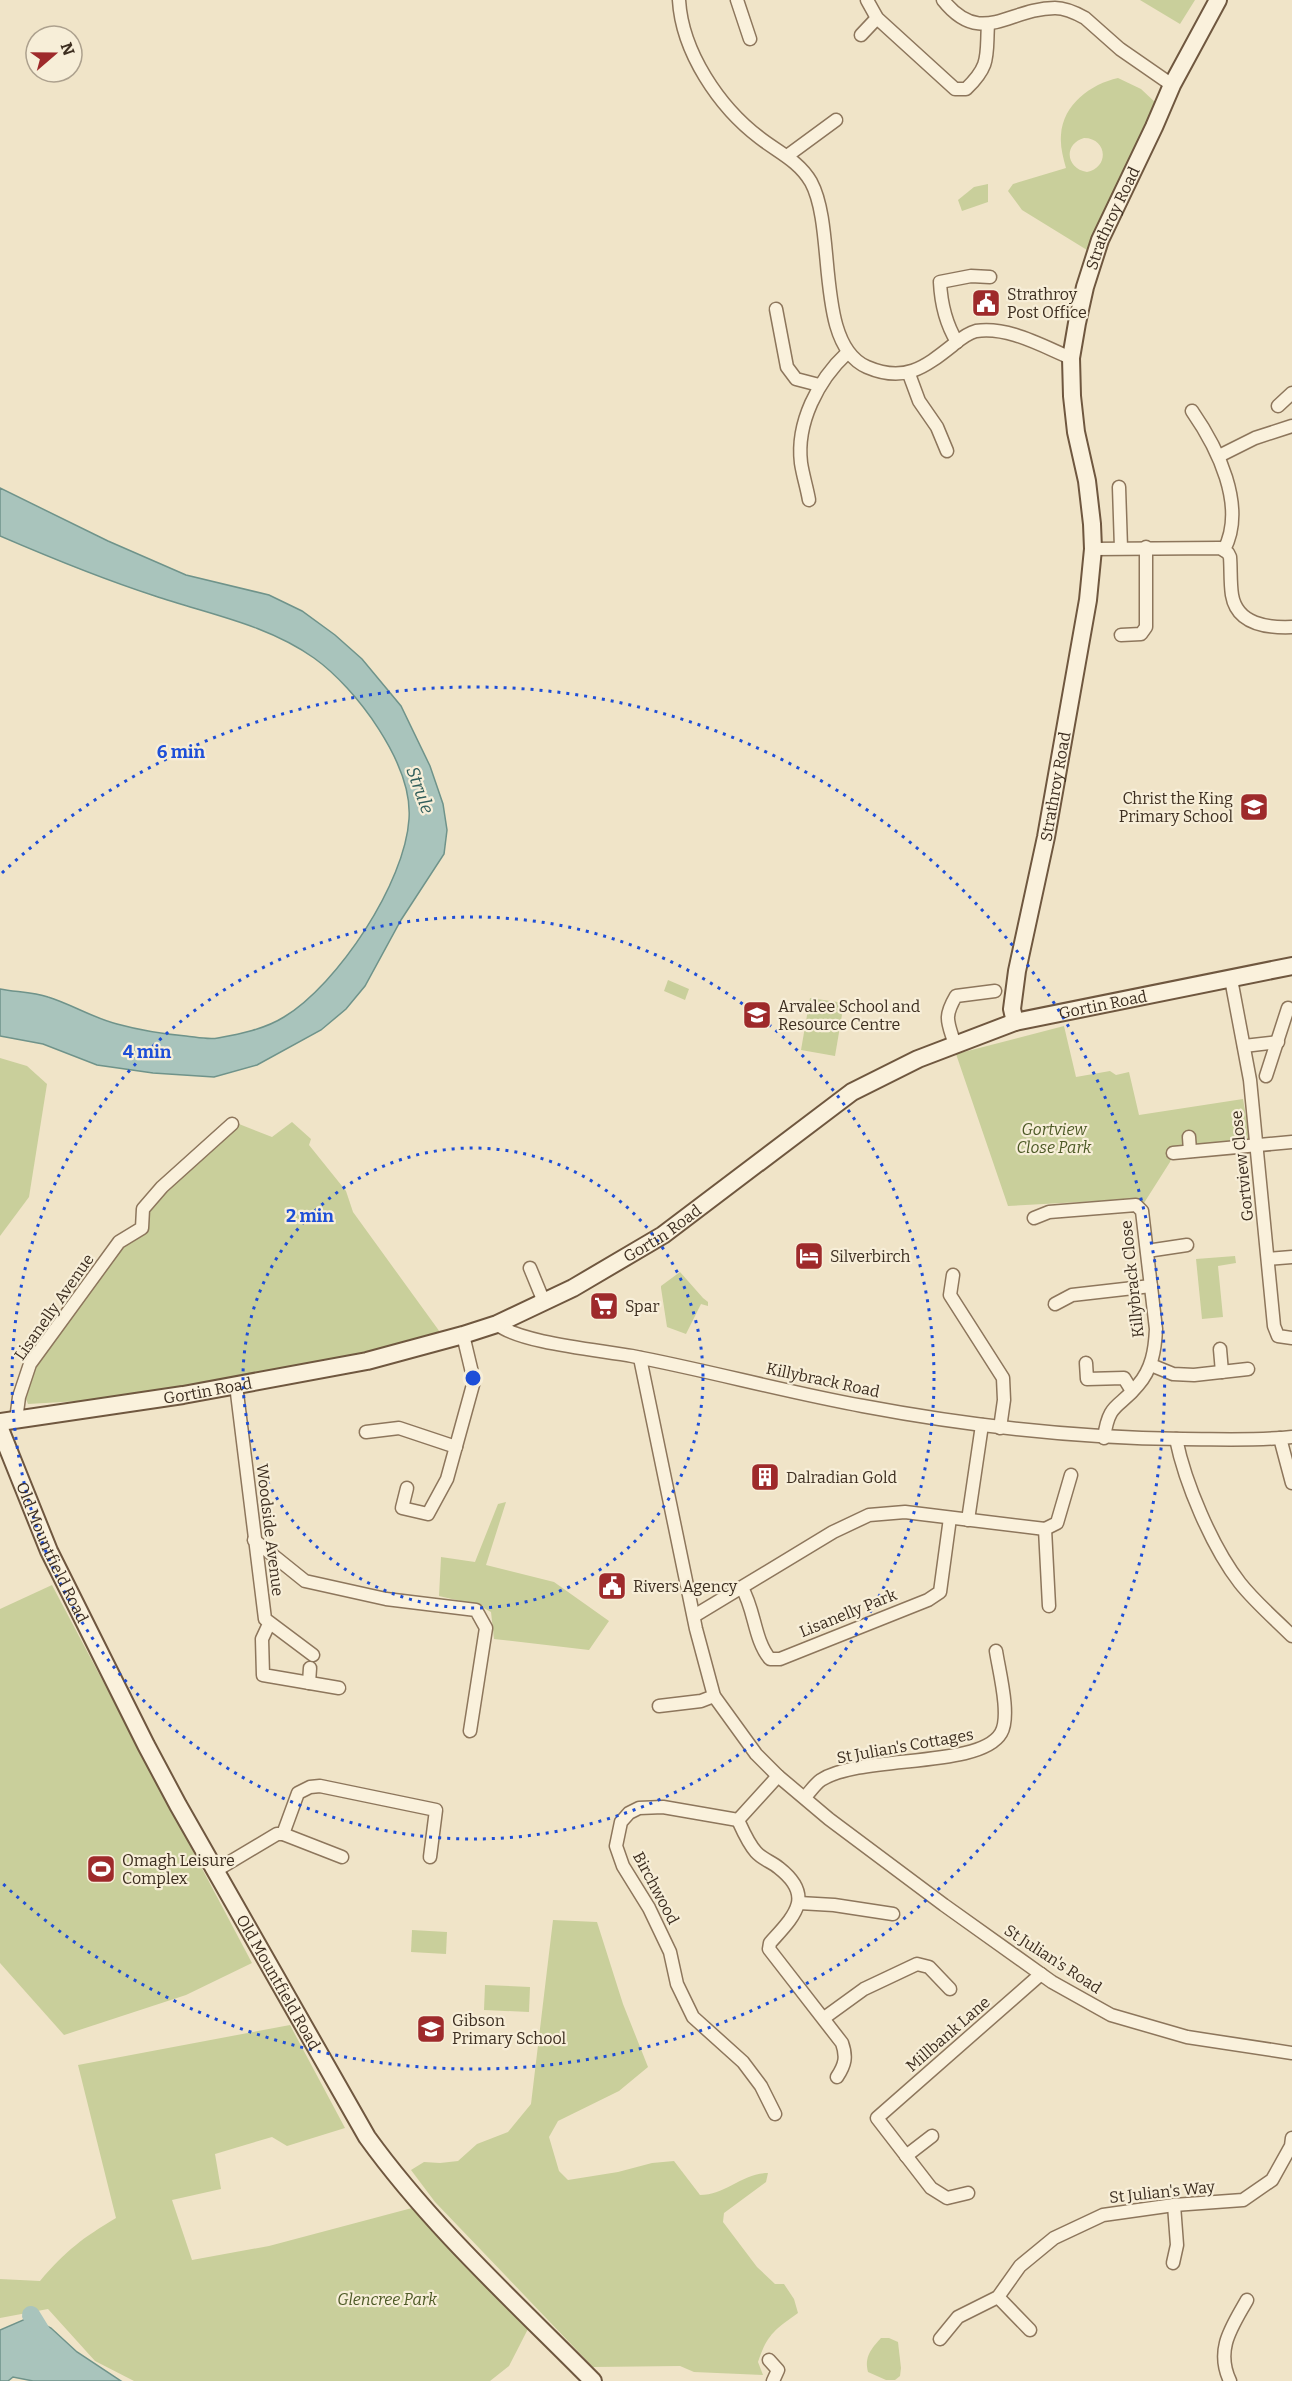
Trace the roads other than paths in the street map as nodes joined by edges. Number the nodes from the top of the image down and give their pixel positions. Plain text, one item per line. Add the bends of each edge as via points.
1 (679, 0) edge
2 (737, 0) edge
3 (867, 0) edge
4 (943, 0) edge
5 (1218, 0) edge
6 (877, 18) junction
7 (988, 24) junction
8 (861, 34) dead end
9 (750, 39) dead end
10 (1172, 85) junction
11 (836, 120) dead end
12 (787, 156) junction
13 (990, 277) dead end
14 (776, 309) dead end
15 (957, 342) junction
16 (847, 353) junction
17 (1071, 358) junction
18 (909, 374) junction
19 (819, 385) junction
20 (1292, 393) edge
21 (1278, 406) dead end
22 (1192, 411) dead end
23 (1292, 426) edge
24 (947, 451) dead end
25 (1219, 456) junction
26 (1119, 487) dead end
27 (809, 500) dead end
28 (1146, 547) junction
29 (1121, 548) junction
30 (1093, 549) junction
31 (1224, 550) junction
32 (1292, 627) edge
33 (1121, 634) dead end
34 (1292, 966) edge
35 (1231, 979) junction
36 (995, 991) dead end
37 (1288, 1008) dead end
38 (1015, 1022) junction
39 (1278, 1042) junction
40 (955, 1045) junction
41 (1244, 1046) junction
42 (1266, 1076) dead end
43 (232, 1124) dead end
44 (1189, 1137) dead end
45 (1292, 1142) edge
46 (1256, 1145) junction
47 (1190, 1151) junction
48 (1173, 1153) dead end
49 (1034, 1218) dead end
50 (1187, 1245) dead end
51 (1147, 1251) junction
52 (1292, 1257) edge
53 (1268, 1259) junction
54 (531, 1268) dead end
55 (953, 1275) dead end
56 (1151, 1286) junction
57 (544, 1302) junction
58 (1055, 1304) dead end
59 (497, 1324) junction
60 (463, 1335) junction
61 (1292, 1338) edge
62 (1220, 1349) dead end
63 (640, 1358) junction
64 (1086, 1363) dead end
65 (1151, 1365) junction
66 (1248, 1369) dead end
67 (1222, 1372) junction
68 (236, 1385) junction
69 (1132, 1391) junction
70 (8, 1421) edge
71 (982, 1425) junction
72 (1000, 1428) junction
73 (0, 1429) edge
74 (366, 1432) dead end
75 (1286, 1437) edge
76 (1104, 1438) junction
77 (1176, 1439) junction
78 (456, 1448) junction
79 (1071, 1475) dead end
80 (1292, 1483) edge
81 (407, 1488) dead end
82 (950, 1518) junction
83 (968, 1520) junction
84 (1045, 1529) junction
85 (254, 1540) junction
86 (742, 1588) junction
87 (1049, 1606) dead end
88 (694, 1616) junction
89 (269, 1624) junction
90 (1292, 1636) edge
91 (996, 1651) dead end
92 (313, 1655) dead end
93 (310, 1668) dead end
94 (309, 1683) junction
95 (339, 1688) dead end
96 (714, 1696) junction
97 (659, 1706) dead end
98 (470, 1731) dead end
99 (778, 1776) junction
100 (804, 1797) junction
101 (738, 1820) junction
102 (283, 1834) junction
103 (342, 1857) dead end
104 (430, 1857) dead end
105 (215, 1870) junction
106 (799, 1902) junction
107 (893, 1914) dead end
108 (1041, 1974) junction
109 (950, 1989) dead end
110 (824, 2018) junction
111 (1292, 2053) edge
112 (837, 2077) dead end
113 (775, 2114) dead end
114 (932, 2136) dead end
115 (1292, 2138) edge
116 (906, 2156) junction
117 (968, 2193) dead end
118 (1174, 2205) junction
119 (1173, 2264) dead end
120 (998, 2297) junction
121 (1247, 2300) dead end
122 (1030, 2330) dead end
123 (940, 2339) dead end
124 (769, 2360) dead end
125 (593, 2381) edge
126 (772, 2381) edge
127 (1230, 2381) edge

1 - 12 street via 694,56 720,98 759,137
2 - 9 street
3 - 6 street
4 - 7 street via 963,20
5 - 10 street, Strathroy Road
6 - 7 street via 955,88 966,89 981,75
6 - 8 street
7 - 10 street via 1045,9 1074,12
10 - 17 street, Strathroy Road via 1100,240 1085,287
11 - 12 street
12 - 16 street via 812,184 826,244 831,307
13 - 15 street via 940,282 941,300
14 - 19 street via 788,367 796,379
15 - 17 street via 974,332 994,330
15 - 18 street
16 - 18 street via 864,366
16 - 19 street
17 - 30 street, Strathroy Road via 1076,432 1087,482
18 - 24 street
19 - 27 street via 801,434 801,462
20 - 21 street
22 - 25 street
23 - 25 street
25 - 31 street via 1229,482 1231,507 1231,535
26 - 29 street
28 - 29 street
28 - 31 street
28 - 33 street via 1146,627 1141,634
29 - 30 street
30 - 38 street, Strathroy Road via 1067,721 1015,982
31 - 32 street via 1230,557 1232,595 1240,613 1268,628
34 - 35 street, Gortin Road
35 - 38 street, Gortin Road
35 - 41 street, Gortview Close
36 - 40 street via 956,996 947,1011
37 - 39 street
38 - 40 street, Gortin Road
39 - 41 street
39 - 42 street
40 - 57 street, Gortin Road via 852,1092 663,1235
41 - 46 street, Gortview Close
43 - 70 street, Lisanelly Avenue via 143,1209 142,1228 119,1242 30,1364
44 - 47 street
45 - 46 street
46 - 47 street
46 - 53 street, Gortview Close
47 - 48 street
49 - 51 street, Killybrack Close via 1048,1212 1136,1204 1142,1211
50 - 51 street
51 - 56 street, Killybrack Close
52 - 53 street
53 - 61 street, Gortview Close via 1274,1326 1278,1336
54 - 57 street
55 - 72 street via 950,1295 1003,1378
56 - 58 street via 1072,1295
56 - 65 street, Killybrack Close via 1156,1329
57 - 59 street, Gortin Road
59 - 60 street, Gortin Road
59 - 63 street, Killybrack Road via 529,1338
60 - 68 street, Gortin Road via 367,1361
60 - 78 street via 474,1381
62 - 67 street
63 - 71 street, Killybrack Road via 863,1406
63 - 88 street
64 - 69 street via 1087,1379 1124,1378
65 - 67 street via 1173,1374
65 - 69 street, Killybrack Close
66 - 67 street
68 - 70 street, Gortin Road
68 - 85 street, Woodside Avenue
69 - 76 street, Killybrack Close via 1115,1405 1106,1421
71 - 72 street, Killybrack Road
71 - 83 street
72 - 76 street, Killybrack Road
73 - 105 street, Old Mountfield Road via 49,1551 146,1745
74 - 78 street via 399,1428
75 - 77 street, Killybrack Road
75 - 80 street
76 - 77 street, Killybrack Road
77 - 90 street via 1189,1484 1210,1533 1240,1582
78 - 81 street via 447,1479 428,1514 402,1508
79 - 84 street via 1057,1523
82 - 83 street
82 - 86 street via 906,1512 869,1515 832,1532
82 - 86 street, Lisanelly Park via 940,1592 780,1659 770,1659 763,1651
83 - 84 street
84 - 87 street
85 - 89 street, Woodside Avenue via 265,1619
85 - 98 street via 305,1581 386,1599 476,1610 486,1628
86 - 88 street
88 - 96 street
89 - 92 street
89 - 94 street via 262,1639 263,1675
91 - 100 street, St Julian's Cottages via 1005,1714 1002,1732 989,1746 965,1755 848,1770 821,1780
93 - 94 street
94 - 95 street
96 - 97 street
96 - 99 street, St Julian's Road via 756,1754
99 - 100 street, St Julian's Road
99 - 101 street
100 - 108 street, St Julian's Road
101 - 106 street via 757,1853 792,1880
101 - 113 street, Birchwood via 663,1807 639,1808 621,1822 616,1846 670,1952 677,1984 693,2017 742,2062 761,2086
102 - 103 street
102 - 104 street via 298,1793 320,1786 436,1810
102 - 105 street
105 - 125 street, Old Mountfield Road via 367,2138 396,2178
106 - 107 street
106 - 110 street via 795,1914 769,1949
108 - 111 street, St Julian's Road via 1111,2015 1187,2037
108 - 116 street, Millbank Lane via 877,2118
109 - 110 street via 929,1967 916,1964 864,1989
110 - 112 street via 846,2054
114 - 116 street
115 - 118 street, St Julian's Way via 1272,2180 1243,2200
116 - 117 street via 931,2188 947,2198
118 - 119 street via 1177,2245
118 - 120 street, St Julian's Way via 1103,2215 1054,2238 1020,2266
120 - 122 street
120 - 123 street, St Julian's Way via 958,2317
121 - 127 street via 1231,2328 1222,2356
124 - 126 street via 778,2370

